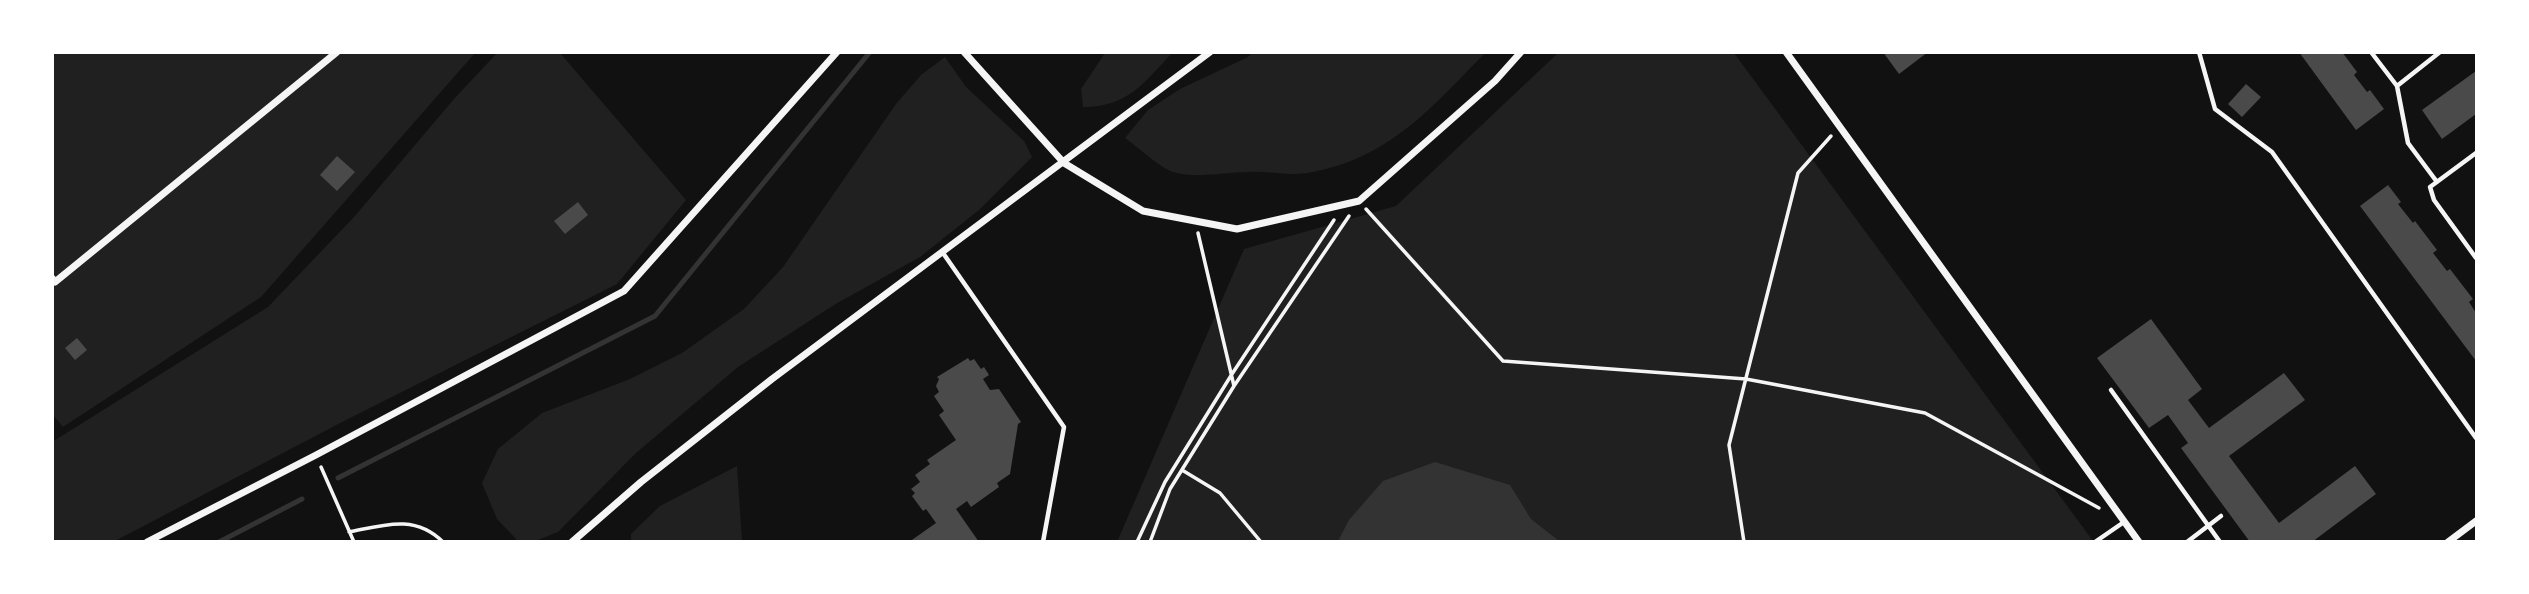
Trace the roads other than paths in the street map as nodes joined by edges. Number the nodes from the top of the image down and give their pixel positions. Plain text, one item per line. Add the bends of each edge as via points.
1 (337, 52) edge
2 (837, 52) edge
3 (964, 52) edge
4 (1210, 52) edge
5 (1521, 52) edge
6 (1786, 52) edge
7 (2199, 52) edge
8 (2371, 52) edge
9 (2440, 52) edge
10 (2397, 86) junction
11 (2476, 153) edge
12 (1064, 163) junction
13 (2437, 182) junction
14 (943, 253) junction
15 (2476, 258) edge
16 (52, 278) edge
17 (2111, 390) dead end
18 (2476, 438) edge
19 (2221, 516) dead end
20 (2476, 521) edge
21 (2125, 522) junction
22 (2208, 526) junction
23 (147, 541) edge
24 (572, 541) edge
25 (1043, 541) edge
26 (2095, 541) edge
27 (2139, 541) edge
28 (2187, 541) edge
29 (2220, 541) edge
30 (2448, 541) edge

1 - 16 street via 55,282
2 - 23 street via 624,290
3 - 12 street
4 - 12 street
5 - 12 street via 1495,81 1359,201 1237,229 1143,211
6 - 21 street
7 - 18 lane via 2215,109 2272,152
8 - 10 lane
9 - 10 lane
10 - 13 lane via 2408,143
11 - 13 lane
12 - 14 street
13 - 15 lane via 2430,187 2434,200
14 - 24 street via 761,387
14 - 25 lane via 1064,427
17 - 22 lane
19 - 22 lane
20 - 30 street
21 - 26 lane
21 - 27 street
22 - 28 lane
22 - 29 lane

